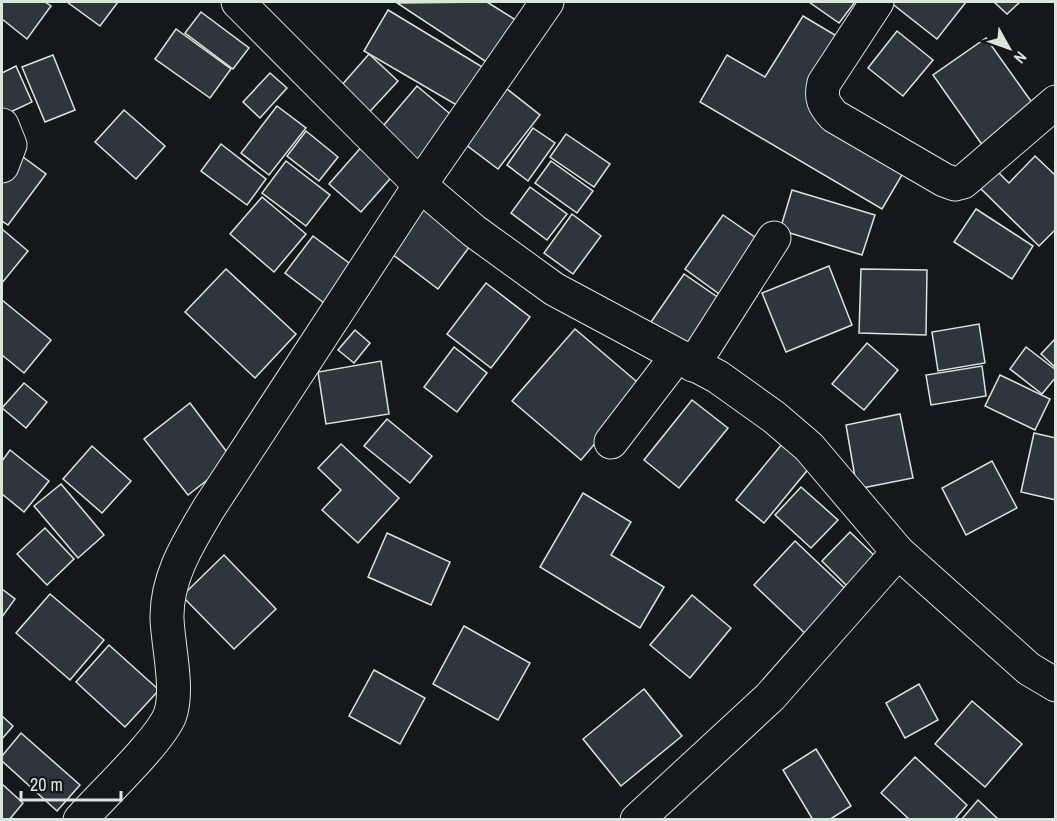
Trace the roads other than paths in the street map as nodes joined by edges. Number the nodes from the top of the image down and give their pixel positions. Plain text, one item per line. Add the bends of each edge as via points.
1 (238, 2) edge
2 (547, 2) edge
3 (877, 2) edge
4 (1056, 102) edge
5 (2, 125) edge
6 (2, 166) edge
7 (420, 185) junction
8 (774, 238) dead end
9 (685, 361) junction
10 (611, 442) dead end
11 (898, 552) junction
12 (1056, 685) edge
13 (80, 819) edge
14 (637, 819) edge

1 - 7 street
2 - 7 street
3 - 4 street via 824,83 821,95 834,116 944,180 963,182
5 - 6 street via 10,145
7 - 9 street via 483,238 554,289
7 - 13 street via 209,508 180,559 167,616 170,715 157,736
8 - 9 street
9 - 10 street
9 - 11 street via 718,377 809,447
11 - 12 street via 1029,669
11 - 14 street via 770,697

